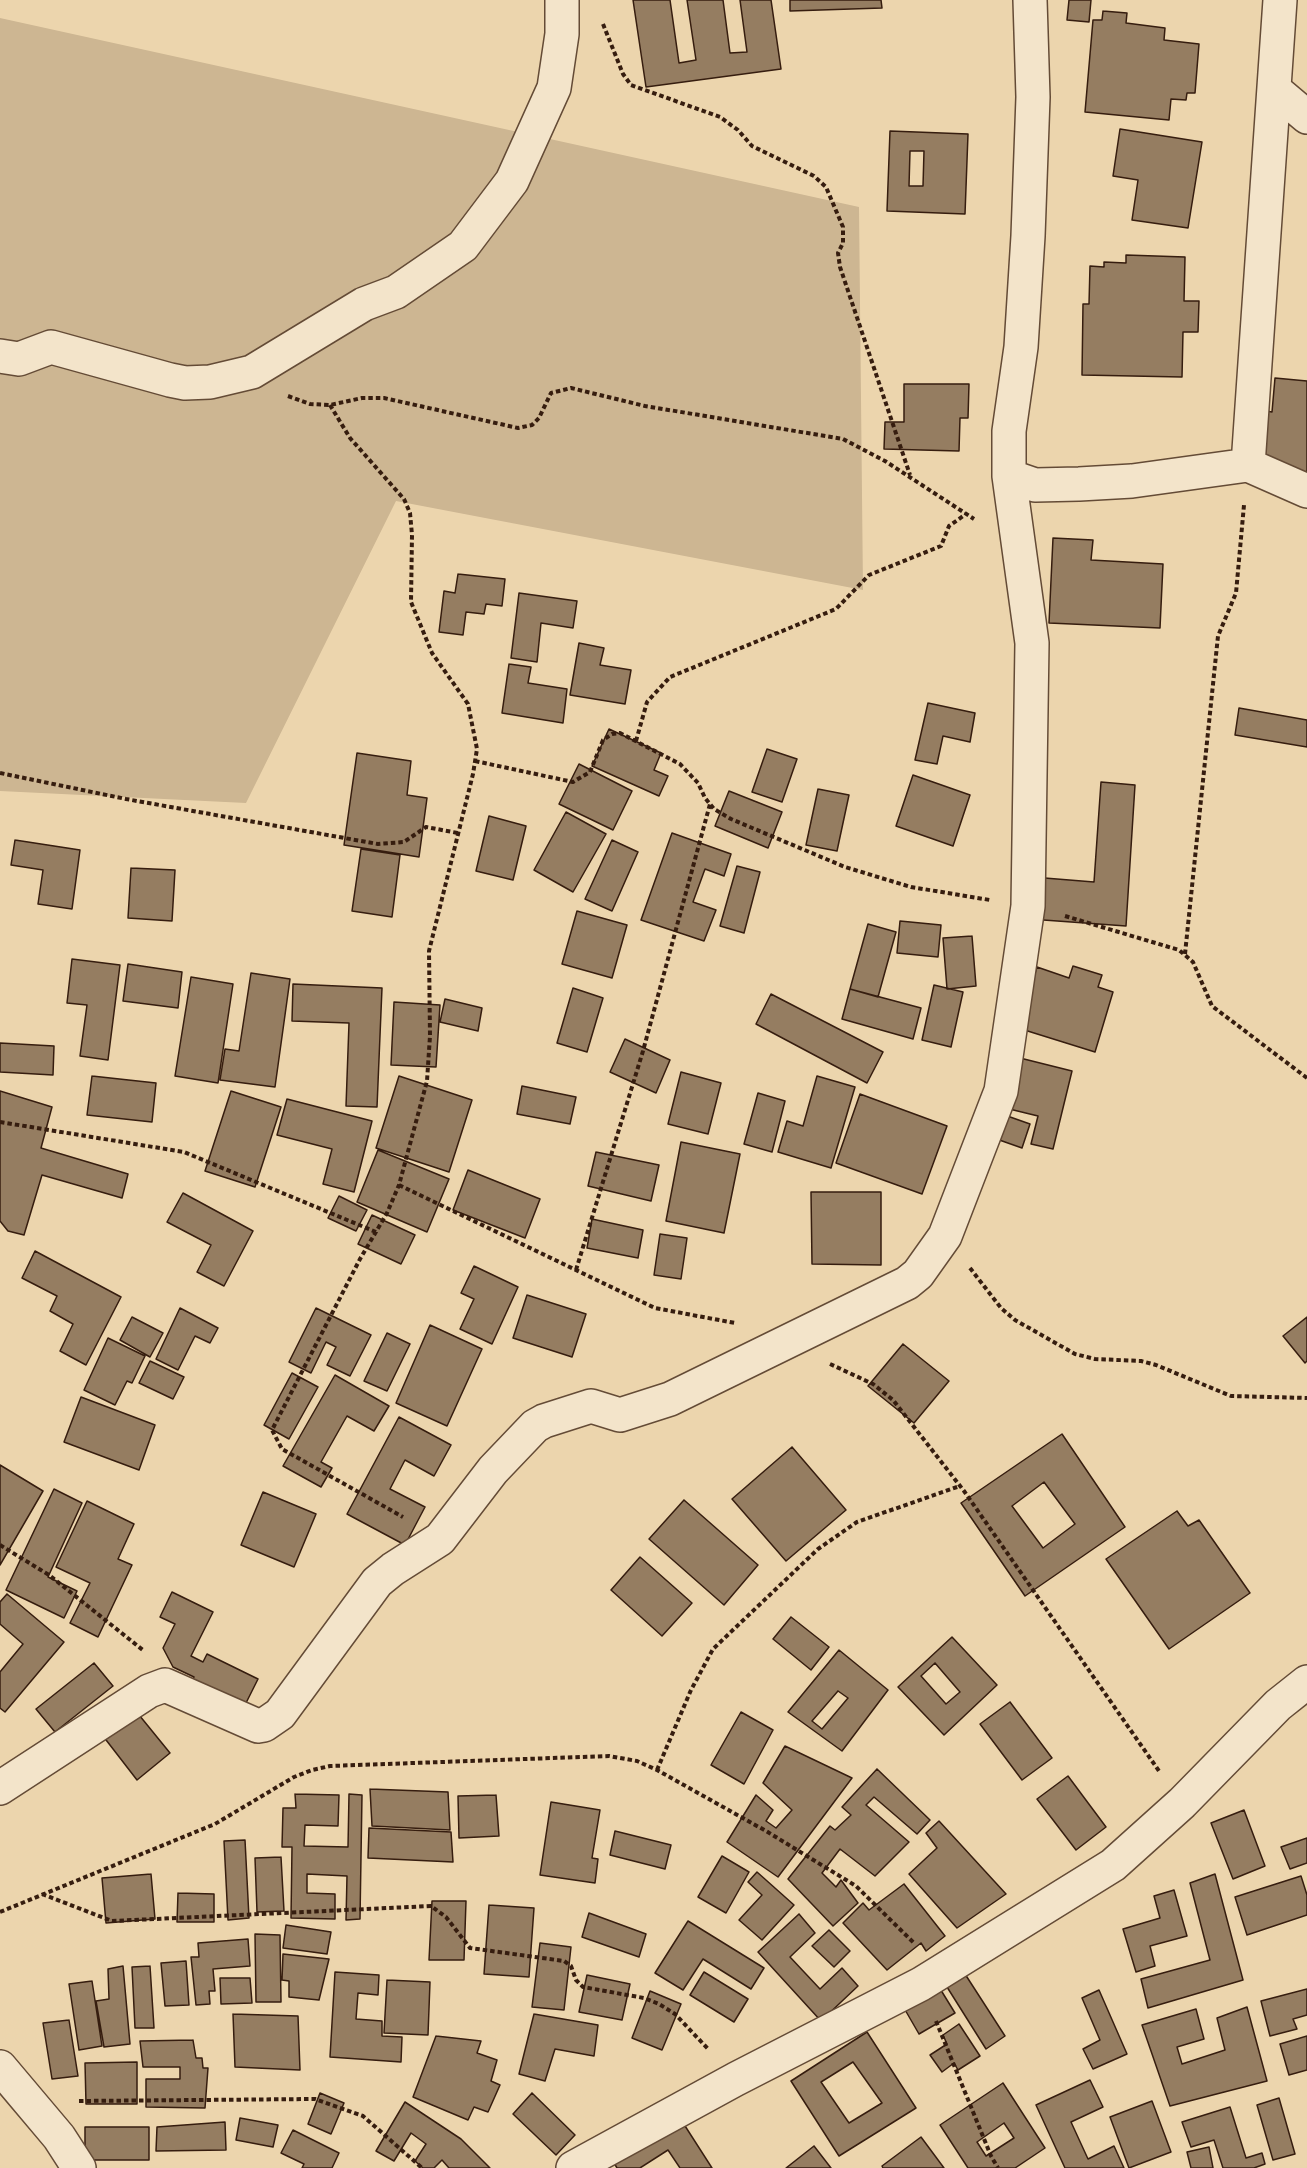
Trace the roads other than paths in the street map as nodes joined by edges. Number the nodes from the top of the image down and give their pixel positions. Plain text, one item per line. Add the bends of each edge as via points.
1 (562, 0) edge
2 (1030, 0) edge
3 (1280, 0) edge
4 (1275, 90) junction
5 (1307, 117) edge
6 (0, 356) edge
7 (1248, 465) junction
8 (1009, 477) junction
9 (1307, 490) edge
10 (1307, 1682) edge
11 (0, 1788) edge
12 (0, 2067) edge
13 (79, 2168) edge
14 (573, 2168) edge

1 - 6 street via 555,88 512,181 463,246 396,292 364,304 252,372 210,382 185,383 51,347 20,359
2 - 8 street via 1033,97 1028,225 1021,347 1009,431
3 - 4 street
4 - 5 street
4 - 7 street
7 - 8 street via 1079,484 1035,485
7 - 9 street
8 - 11 street via 1032,642 1028,906 1001,1090 945,1236 918,1274 831,1323 670,1399 620,1416 591,1406 544,1421 515,1445 440,1539 377,1582 280,1714 264,1725 258,1726 165,1685 140,1697
10 - 14 street via 1278,1705 1182,1803 1113,1865 931,1977
12 - 13 street

